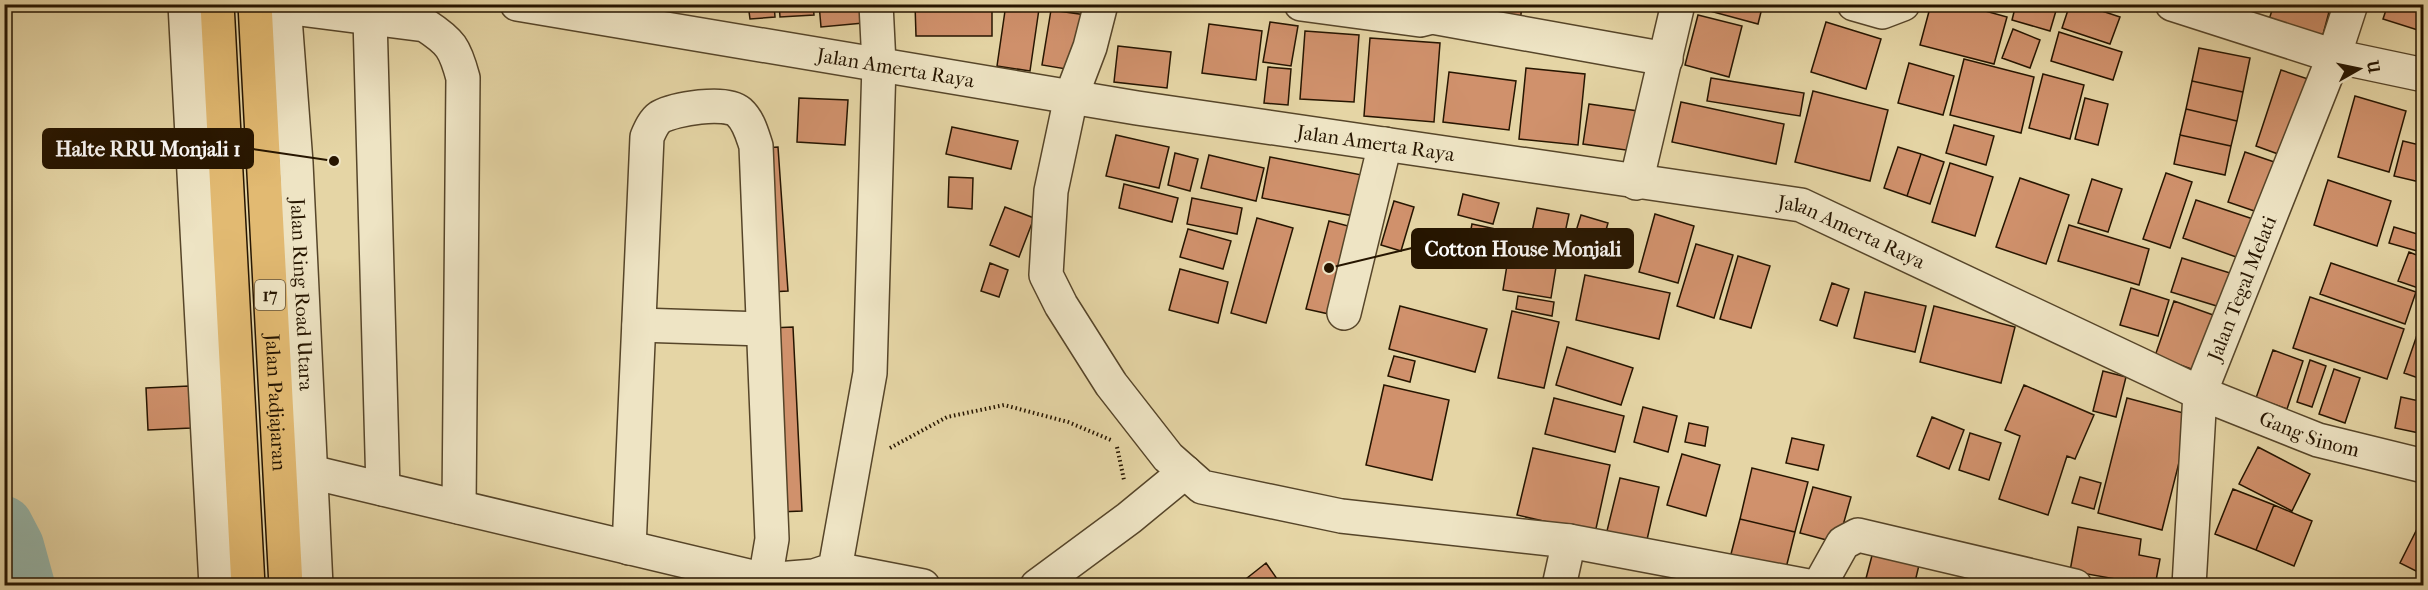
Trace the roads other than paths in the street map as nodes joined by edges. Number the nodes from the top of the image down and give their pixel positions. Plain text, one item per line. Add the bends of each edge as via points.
1 (185, 4) edge
2 (217, 4) edge
3 (517, 4) edge
4 (876, 4) edge
5 (1101, 4) edge
6 (1301, 4) edge
7 (1678, 4) edge
8 (1854, 4) edge
9 (1903, 4) edge
10 (2351, 4) edge
11 (274, 5) edge
12 (2192, 8) edge
13 (1434, 11) edge
14 (370, 18) junction
15 (2334, 56) junction
16 (1666, 59) junction
17 (879, 64) junction
18 (2424, 75) edge
19 (1071, 97) junction
20 (1385, 144) junction
21 (1636, 183) junction
22 (1344, 314) dead end
23 (639, 326) junction
24 (763, 329) junction
25 (2200, 393) junction
26 (2424, 466) edge
27 (311, 472) junction
28 (1185, 472) junction
29 (383, 489) junction
30 (459, 507) junction
31 (1569, 541) junction
32 (629, 548) junction
33 (835, 569) junction
34 (765, 580) junction
35 (216, 585) edge
36 (248, 585) edge
37 (286, 585) edge
38 (316, 585) edge
39 (923, 585) edge
40 (1036, 585) edge
41 (1558, 585) edge
42 (1808, 585) edge
43 (1819, 585) edge
44 (2075, 585) edge
45 (2189, 585) edge

1 - 35 street
2 - 36 highway, Jalan Padjajaran / 17
3 - 17 street, Jalan Amerta Raya
4 - 17 street
5 - 19 street
6 - 13 street via 1420,20
7 - 16 street
8 - 9 street via 1882,12
10 - 15 street, Jalan Tegal Melati
11 - 14 street
11 - 27 street, Jalan Ring Road Utara via 296,163
11 - 37 highway, Jalan Padjajaran / 17
12 - 15 street
13 - 16 street
14 - 29 street
14 - 30 street via 425,25 444,37 457,54 463,78
15 - 18 street
15 - 25 street, Jalan Tegal Melati
16 - 21 street
17 - 19 street, Jalan Amerta Raya
17 - 33 street via 870,373
19 - 20 street, Jalan Amerta Raya
19 - 28 street via 1051,191 1046,275 1111,384 1168,457
20 - 21 street, Jalan Amerta Raya
20 - 22 street
21 - 25 street, Jalan Amerta Raya via 1801,205
23 - 24 street
23 - 24 street via 647,136 658,118 687,108 712,107 737,110 747,121 756,146
23 - 32 street
24 - 34 street via 772,539
25 - 26 street, Gang Sinom via 2318,440
25 - 45 street, Jalan Tegal Melati
27 - 29 street
27 - 38 street, Jalan Ring Road Utara
28 - 31 street via 1202,487 1341,516
28 - 40 street
29 - 30 street
30 - 32 street
31 - 41 street
31 - 42 street
32 - 34 street
33 - 34 street via 814,576
33 - 39 street
43 - 44 street via 1843,543 1858,535

